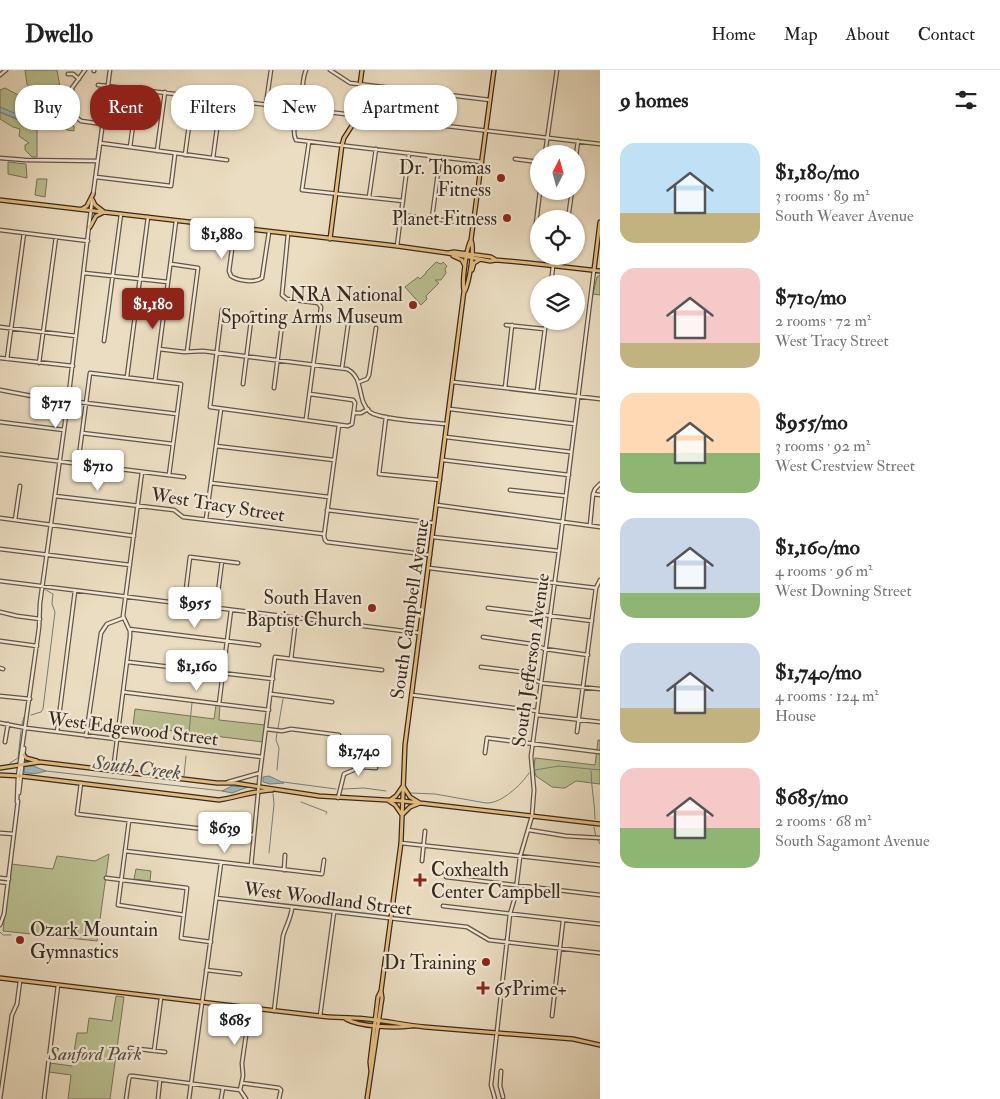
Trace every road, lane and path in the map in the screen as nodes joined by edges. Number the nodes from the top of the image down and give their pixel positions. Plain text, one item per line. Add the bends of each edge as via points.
1 (6, 70) edge
2 (85, 70) edge
3 (110, 70) edge
4 (271, 70) edge
5 (306, 70) edge
6 (330, 70) edge
7 (362, 70) edge
8 (494, 70) edge
9 (557, 70) edge
10 (0, 74) edge
11 (68, 74) dead end
12 (79, 79) junction
13 (360, 84) junction
14 (108, 85) edge
15 (269, 85) edge
16 (303, 85) edge
17 (161, 92) edge
18 (165, 92) junction
19 (171, 93) edge
20 (490, 100) junction
21 (90, 123) edge
22 (457, 127) edge
23 (101, 130) edge
24 (132, 130) edge
25 (188, 130) edge
26 (217, 130) edge
27 (295, 130) edge
28 (349, 130) edge
29 (486, 130) junction
30 (548, 138) junction
31 (578, 141) junction
32 (309, 142) junction
33 (100, 143) junction
34 (600, 144) edge
35 (342, 145) junction
36 (547, 145) edge
37 (577, 145) edge
38 (130, 147) junction
39 (376, 149) junction
40 (157, 151) junction
41 (409, 153) junction
42 (175, 154) junction
43 (185, 155) junction
44 (440, 157) junction
45 (0, 158) edge
46 (213, 158) junction
47 (515, 159) dead end
48 (97, 160) junction
49 (227, 160) dead end
50 (530, 161) edge
51 (482, 162) junction
52 (95, 177) junction
53 (93, 194) junction
54 (336, 194) junction
55 (369, 197) junction
56 (92, 199) junction
57 (0, 200) edge
58 (403, 201) junction
59 (77, 209) junction
60 (91, 211) junction
61 (104, 212) junction
62 (120, 214) junction
63 (401, 215) junction
64 (148, 218) junction
65 (432, 218) junction
66 (176, 221) junction
67 (600, 222) edge
68 (474, 224) junction
69 (90, 226) junction
70 (235, 228) junction
71 (0, 230) edge
72 (24, 232) junction
73 (269, 232) junction
74 (288, 234) junction
75 (56, 236) junction
76 (330, 238) junction
77 (88, 240) junction
78 (471, 245) junction
79 (397, 246) junction
80 (457, 252) junction
81 (449, 254) junction
82 (469, 256) junction
83 (482, 258) junction
84 (171, 264) junction
85 (553, 266) junction
86 (466, 268) junction
87 (594, 270) junction
88 (600, 271) edge
89 (84, 273) junction
90 (469, 275) junction
91 (552, 275) edge
92 (113, 276) junction
93 (141, 279) junction
94 (168, 282) junction
95 (464, 291) junction
96 (222, 310) dead end
97 (252, 313) dead end
98 (283, 317) dead end
99 (348, 325) dead end
100 (506, 325) dead end
101 (512, 325) junction
102 (0, 327) edge
103 (530, 327) edge
104 (11, 328) junction
105 (376, 328) dead end
106 (545, 330) edge
107 (43, 332) junction
108 (76, 336) junction
109 (104, 341) dead end
110 (159, 349) junction
111 (187, 352) junction
112 (216, 353) junction
113 (247, 357) junction
114 (0, 358) edge
115 (7, 359) junction
116 (277, 361) junction
117 (39, 362) junction
118 (313, 365) junction
119 (73, 366) junction
120 (342, 368) junction
121 (127, 377) junction
122 (155, 381) junction
123 (359, 382) junction
124 (453, 382) junction
125 (243, 384) dead end
126 (274, 388) dead end
127 (504, 388) junction
128 (0, 390) edge
129 (537, 392) junction
130 (310, 394) junction
131 (578, 397) junction
132 (600, 399) edge
133 (68, 401) junction
134 (86, 403) junction
135 (221, 409) junction
136 (368, 409) junction
137 (450, 409) junction
138 (354, 413) junction
139 (177, 414) junction
140 (386, 417) junction
141 (306, 419) junction
142 (0, 422) edge
143 (339, 424) junction
144 (448, 424) junction
145 (575, 424) junction
146 (64, 430) junction
147 (82, 433) junction
148 (446, 437) junction
149 (173, 444) junction
150 (216, 446) junction
151 (572, 452) junction
152 (0, 454) edge
153 (334, 460) junction
154 (443, 460) junction
155 (60, 461) junction
156 (78, 463) junction
157 (142, 472) junction
158 (169, 475) junction
159 (569, 475) junction
160 (184, 477) dead end
161 (440, 480) junction
162 (211, 482) junction
163 (600, 484) edge
164 (20, 486) dead end
165 (510, 490) dead end
166 (593, 494) junction
167 (600, 495) edge
168 (55, 496) junction
169 (566, 496) junction
170 (329, 497) junction
171 (437, 505) junction
172 (138, 506) junction
173 (327, 510) junction
174 (0, 518) edge
175 (15, 520) junction
176 (206, 520) junction
177 (563, 521) junction
178 (434, 523) junction
179 (51, 525) junction
180 (590, 525) junction
181 (600, 527) edge
182 (324, 534) junction
183 (134, 536) junction
184 (433, 537) junction
185 (0, 549) edge
186 (559, 551) junction
187 (47, 554) junction
188 (430, 555) junction
189 (222, 561) junction
190 (238, 563) dead end
191 (130, 565) junction
192 (429, 568) junction
193 (600, 580) edge
194 (0, 581) edge
195 (555, 583) junction
196 (43, 587) junction
197 (596, 588) junction
198 (75, 591) junction
199 (126, 597) junction
200 (184, 605) junction
201 (216, 608) junction
202 (488, 608) dead end
203 (231, 610) junction
204 (0, 612) edge
205 (550, 616) junction
206 (123, 618) junction
207 (296, 618) junction
208 (40, 619) junction
209 (592, 621) junction
210 (129, 629) junction
211 (420, 633) junction
212 (484, 637) dead end
213 (0, 641) edge
214 (227, 641) junction
215 (37, 646) junction
216 (260, 646) dead end
217 (545, 649) junction
218 (588, 654) junction
219 (291, 659) junction
220 (127, 662) junction
221 (481, 667) dead end
222 (382, 670) dead end
223 (223, 672) junction
224 (273, 678) junction
225 (540, 682) junction
226 (583, 687) junction
227 (600, 689) edge
228 (123, 692) junction
229 (271, 694) junction
230 (412, 695) junction
231 (0, 696) edge
232 (30, 699) junction
233 (332, 702) dead end
234 (219, 704) junction
235 (269, 710) junction
236 (537, 713) junction
237 (579, 720) junction
238 (600, 722) edge
239 (0, 723) edge
240 (8, 724) junction
241 (26, 728) junction
242 (266, 729) junction
243 (57, 732) junction
244 (577, 732) dead end
245 (338, 735) dead end
246 (86, 736) junction
247 (116, 740) junction
248 (5, 742) dead end
249 (24, 742) junction
250 (533, 744) junction
251 (599, 752) edge
252 (485, 753) dead end
253 (24, 755) junction
254 (262, 757) junction
255 (40, 762) junction
256 (21, 764) junction
257 (0, 768) edge
258 (376, 768) dead end
259 (113, 771) junction
260 (260, 773) junction
261 (0, 775) edge
262 (20, 776) junction
263 (81, 783) junction
264 (217, 784) junction
265 (403, 786) junction
266 (259, 789) junction
267 (338, 798) junction
268 (389, 801) junction
269 (403, 802) junction
270 (420, 803) junction
271 (402, 815) junction
272 (532, 816) junction
273 (128, 821) junction
274 (600, 824) edge
275 (529, 830) junction
276 (426, 831) dead end
277 (0, 832) edge
278 (14, 834) junction
279 (254, 835) junction
280 (600, 838) edge
281 (401, 843) junction
282 (423, 846) junction
283 (125, 851) junction
284 (285, 855) dead end
285 (520, 857) junction
286 (324, 860) dead end
287 (422, 861) dead end
288 (221, 863) junction
289 (600, 865) edge
290 (251, 866) junction
291 (284, 870) junction
292 (446, 877) dead end
293 (0, 878) edge
294 (106, 878) dead end
295 (121, 880) junction
296 (8, 881) junction
297 (0, 882) edge
298 (516, 886) junction
299 (600, 895) edge
300 (216, 898) junction
301 (442, 906) dead end
302 (292, 908) junction
303 (334, 912) junction
304 (510, 914) junction
305 (184, 915) junction
306 (391, 919) junction
307 (564, 921) junction
308 (600, 924) edge
309 (0, 925) edge
310 (211, 942) junction
311 (507, 942) junction
312 (560, 949) junction
313 (600, 953) edge
314 (206, 970) junction
315 (240, 974) dead end
316 (0, 978) edge
317 (20, 981) junction
318 (58, 985) junction
319 (381, 991) junction
320 (161, 998) junction
321 (378, 999) junction
322 (202, 1002) junction
323 (250, 1008) junction
324 (274, 1011) junction
325 (380, 1012) junction
326 (320, 1016) junction
327 (552, 1016) dead end
328 (346, 1019) junction
329 (367, 1019) junction
330 (377, 1023) junction
331 (363, 1024) junction
332 (389, 1024) junction
333 (374, 1032) junction
334 (497, 1033) junction
335 (600, 1045) edge
336 (130, 1048) dead end
337 (154, 1051) junction
338 (375, 1051) junction
339 (166, 1052) dead end
340 (371, 1071) junction
341 (501, 1071) dead end
342 (160, 1080) junction
343 (191, 1084) junction
344 (242, 1084) junction
345 (223, 1088) junction
346 (240, 1090) junction
347 (503, 1097) dead end
348 (0, 1099) edge
349 (44, 1099) edge
350 (126, 1099) edge
351 (158, 1099) edge
352 (189, 1099) edge
353 (221, 1099) edge
354 (246, 1099) edge
355 (279, 1099) edge
356 (367, 1099) edge
357 (495, 1099) edge

1 - 10 street
2 - 12 street
3 - 14 street
4 - 15 street
5 - 16 street
6 - 13 street via 350,83
7 - 13 main road
8 - 20 main road, South Campbell Avenue
9 - 30 street
11 - 12 street
12 - 21 street via 72,88 73,107 81,122
13 - 20 street
17 - 18 street
18 - 19 street
18 - 40 street
20 - 29 main road, South Campbell Avenue
22 - 29 street
23 - 33 street
24 - 38 street
25 - 43 street
26 - 46 street
27 - 32 street via 294,138
28 - 35 main road
29 - 30 street
29 - 51 main road, South Campbell Avenue
30 - 31 street
30 - 36 street
31 - 34 street
31 - 37 street
32 - 35 street
32 - 54 street via 302,190
33 - 38 street
33 - 48 street
35 - 39 street
35 - 54 main road
38 - 40 street
39 - 41 street
39 - 55 street
40 - 42 street
41 - 44 street
41 - 58 street
42 - 43 street
42 - 52 street via 171,186
43 - 46 street
44 - 51 street
44 - 65 street
45 - 48 street
46 - 49 street
47 - 50 street
48 - 52 street
51 - 68 main road, South Campbell Avenue
52 - 53 street
53 - 56 street
53 - 59 main road via 86,207
54 - 55 street
54 - 76 main road
55 - 58 street
56 - 60 street
56 - 61 main road
57 - 59 main road
58 - 63 street
59 - 60 main road
60 - 61 main road
60 - 69 street
61 - 62 main road
61 - 69 main road via 96,216
62 - 64 main road
62 - 92 street
63 - 65 street
63 - 79 street
64 - 66 main road
64 - 93 street
65 - 68 street
66 - 70 main road
66 - 84 street
67 - 87 main road, South Jefferson Avenue
68 - 78 main road, South Campbell Avenue
69 - 77 street
70 - 73 main road
70 - 73 street via 230,271 236,279 261,279
71 - 72 street
72 - 75 street
72 - 104 street
73 - 74 main road
74 - 76 main road
74 - 118 street via 282,296 321,306
75 - 77 street
75 - 107 street
76 - 79 main road
77 - 89 street
78 - 80 main road
78 - 82 main road, South Campbell Avenue
78 - 83 main road
79 - 81 main road
80 - 81 main road
80 - 82 main road
81 - 82 main road
81 - 86 main road via 463,261
82 - 83 main road
82 - 86 main road, South Campbell Avenue
82 - 90 main road, South Campbell Avenue
83 - 85 main road
83 - 90 main road via 474,263
84 - 94 street
84 - 111 street via 198,268
85 - 87 main road
85 - 91 street
86 - 95 main road, South Campbell Avenue
87 - 88 main road
87 - 131 street, South Jefferson Avenue
89 - 92 street
89 - 108 street
90 - 95 main road, South Campbell Avenue
92 - 93 street
92 - 109 street
93 - 94 street
93 - 121 street
94 - 110 street
95 - 124 main road, South Campbell Avenue
96 - 112 street
97 - 113 street
98 - 116 street
99 - 120 street
100 - 101 street
101 - 103 street
101 - 127 street
102 - 104 street
104 - 107 street
104 - 115 street
105 - 123 street via 369,375
106 - 129 street
107 - 108 street
107 - 117 street
108 - 119 street
110 - 111 street
110 - 122 street
111 - 112 street
112 - 113 street
112 - 135 street via 210,407
113 - 116 street
113 - 125 street
114 - 115 street
115 - 117 street
116 - 118 street
116 - 126 street
117 - 119 street
118 - 120 street
118 - 130 street
119 - 133 street
120 - 123 street via 352,372
121 - 122 street
121 - 134 street via 90,373
122 - 139 street via 181,384
123 - 136 street
124 - 127 street
124 - 137 main road, South Campbell Avenue
127 - 129 street
128 - 133 street
129 - 131 street
130 - 138 street via 352,400 355,403
130 - 141 street
131 - 132 street
131 - 145 street, South Jefferson Avenue
133 - 134 street
133 - 146 street
134 - 139 street
134 - 147 street
135 - 141 street
135 - 150 street
136 - 138 street
136 - 140 street via 375,415
137 - 144 main road, South Campbell Avenue
137 - 145 street
138 - 143 street via 349,426
139 - 149 street
140 - 144 street
140 - 161 street via 378,474
141 - 143 street
142 - 146 street
143 - 153 street
144 - 148 main road, South Campbell Avenue
145 - 151 street, South Jefferson Avenue
146 - 155 street
147 - 149 street
147 - 156 street
148 - 151 street
148 - 154 main road, South Campbell Avenue
149 - 158 street
150 - 153 street
150 - 162 street
151 - 159 street, South Jefferson Avenue
152 - 155 street
153 - 170 street
154 - 159 street
154 - 161 main road, South Campbell Avenue
155 - 156 street
155 - 168 street
156 - 157 street
157 - 158 street
157 - 172 street
158 - 160 street
159 - 169 street, South Jefferson Avenue
161 - 171 main road, South Campbell Avenue
162 - 170 street
162 - 176 street
163 - 166 street
164 - 175 street
165 - 169 street
166 - 167 street
166 - 180 street
168 - 172 street, West Tracy Street
168 - 179 street
169 - 177 street, South Jefferson Avenue
170 - 173 street
171 - 177 street
171 - 178 main road, South Campbell Avenue
172 - 176 street, West Tracy Street via 174,510 182,516
172 - 183 street
173 - 178 street
173 - 182 street
174 - 175 street
175 - 179 street
176 - 182 street, West Tracy Street
177 - 180 street
177 - 186 street, South Jefferson Avenue
178 - 184 main road, South Campbell Avenue
179 - 183 street
179 - 187 street
180 - 181 street
182 - 188 street, West Tracy Street via 327,542
183 - 191 street
184 - 186 street
184 - 188 main road, South Campbell Avenue
185 - 187 street
186 - 195 street, South Jefferson Avenue
187 - 191 street
187 - 196 street
188 - 192 main road, South Campbell Avenue
189 - 190 street
189 - 200 street via 190,557
189 - 201 street
191 - 199 street
192 - 195 street
192 - 211 main road, South Campbell Avenue
193 - 197 street
194 - 196 street
195 - 197 street
195 - 205 street, South Jefferson Avenue
196 - 198 street
196 - 208 street
197 - 209 street
198 - 199 street
198 - 243 street
199 - 200 street
199 - 206 street
200 - 201 street
201 - 203 street
202 - 205 street
203 - 207 street
203 - 214 street
204 - 208 street
205 - 209 street
205 - 217 street, South Jefferson Avenue
206 - 210 street
206 - 246 street via 107,624 100,633
207 - 211 street
207 - 219 street
208 - 215 street
209 - 218 street
210 - 214 street
210 - 220 street
211 - 230 main road, South Campbell Avenue
212 - 217 street
213 - 215 street
214 - 216 street
214 - 223 street
215 - 232 street
217 - 218 street
217 - 225 street, South Jefferson Avenue
218 - 226 street
219 - 222 street
219 - 224 street via 275,658
220 - 223 street
220 - 228 street
221 - 225 street via 530,673
223 - 224 street
223 - 234 street
224 - 229 street
225 - 226 street
225 - 236 street, South Jefferson Avenue
226 - 227 street
226 - 237 street
228 - 234 street
228 - 247 street
229 - 233 street
229 - 235 street
230 - 236 street
230 - 265 main road, South Campbell Avenue
231 - 232 street
232 - 241 street
234 - 235 street
235 - 242 street
236 - 237 street
236 - 250 street, South Jefferson Avenue
237 - 238 street
237 - 244 street
239 - 240 street, West Edgewood Street
240 - 241 street, West Edgewood Street
240 - 248 street
241 - 243 street, West Edgewood Street
241 - 249 street
242 - 245 street
242 - 254 street
243 - 246 street, West Edgewood Street
246 - 247 street, West Edgewood Street
247 - 254 street, West Edgewood Street
247 - 259 street
249 - 253 street
249 - 256 street
250 - 251 street
250 - 252 street via 487,738
250 - 272 street, South Jefferson Avenue
253 - 255 main road
253 - 256 street
254 - 260 street
255 - 256 main road
255 - 259 main road
256 - 257 main road
256 - 262 street
258 - 267 street via 361,766 345,773
259 - 264 main road
260 - 264 street
260 - 266 street
261 - 262 main road
262 - 263 main road
262 - 278 street
263 - 266 main road via 219,800
263 - 273 street via 77,814
264 - 266 main road via 235,783
265 - 268 main road
265 - 269 main road, South Campbell Avenue
265 - 270 main road via 410,797
266 - 267 main road
266 - 279 street
267 - 268 main road
268 - 269 main road
268 - 271 main road
269 - 270 main road
269 - 271 main road, South Campbell Avenue
270 - 271 main road
270 - 272 main road
271 - 281 main road, South Campbell Avenue
272 - 274 main road
272 - 275 street, South Jefferson Avenue
273 - 279 street
273 - 283 street
275 - 280 street
275 - 285 street, South Jefferson Avenue
276 - 282 street
277 - 278 street
278 - 296 street
279 - 290 street
281 - 282 street
281 - 306 main road, South Campbell Avenue
282 - 285 street
282 - 287 street
283 - 288 street
283 - 295 street
284 - 291 street
285 - 289 street
285 - 298 street, South Jefferson Avenue
286 - 291 street via 322,874
288 - 290 street
288 - 300 street
290 - 291 street
292 - 298 street
293 - 296 street
294 - 295 street
295 - 305 street via 118,905
295 - 305 street via 188,888
296 - 297 street
296 - 309 street via 4,917
298 - 299 street
298 - 304 street, South Jefferson Avenue
300 - 302 street, West Woodland Street
300 - 310 street
301 - 304 street
302 - 303 street, West Woodland Street
302 - 324 street via 283,936
303 - 306 street, West Woodland Street
303 - 326 street
304 - 307 street
304 - 311 street, South Jefferson Avenue
305 - 310 street via 181,938
306 - 311 street, West Woodland Street via 467,927 490,940
306 - 319 main road, South Campbell Avenue
307 - 308 street
307 - 312 street
310 - 314 street
311 - 312 street
311 - 334 street, South Jefferson Avenue
312 - 313 street
312 - 327 street
314 - 315 street
314 - 322 street
316 - 317 main road
317 - 318 main road
317 - 348 street
318 - 320 main road
318 - 349 street
319 - 321 main road, South Campbell Avenue
319 - 325 main road, South Campbell Avenue
320 - 322 main road
320 - 337 street
321 - 329 main road via 374,1014
321 - 330 main road, South Campbell Avenue
322 - 323 main road
322 - 343 street
323 - 324 main road
323 - 344 street
324 - 326 main road
325 - 330 main road, South Campbell Avenue
325 - 332 main road
326 - 328 main road
328 - 329 main road
328 - 331 main road
329 - 330 main road
330 - 331 main road
330 - 332 main road
330 - 333 main road, South Campbell Avenue
330 - 338 main road, South Campbell Avenue
331 - 333 main road
332 - 334 main road
332 - 338 main road via 380,1031
333 - 340 main road, South Campbell Avenue
334 - 335 main road via 573,1039
334 - 357 street, South Jefferson Avenue via 491,1085
336 - 337 street
337 - 339 street
338 - 340 main road, South Campbell Avenue
340 - 356 main road, South Campbell Avenue
341 - 347 street
342 - 343 street
342 - 350 street via 130,1076
342 - 351 street
343 - 345 street
343 - 352 street
344 - 346 street
344 - 355 street via 279,1088
345 - 346 street
345 - 353 street
346 - 354 street

